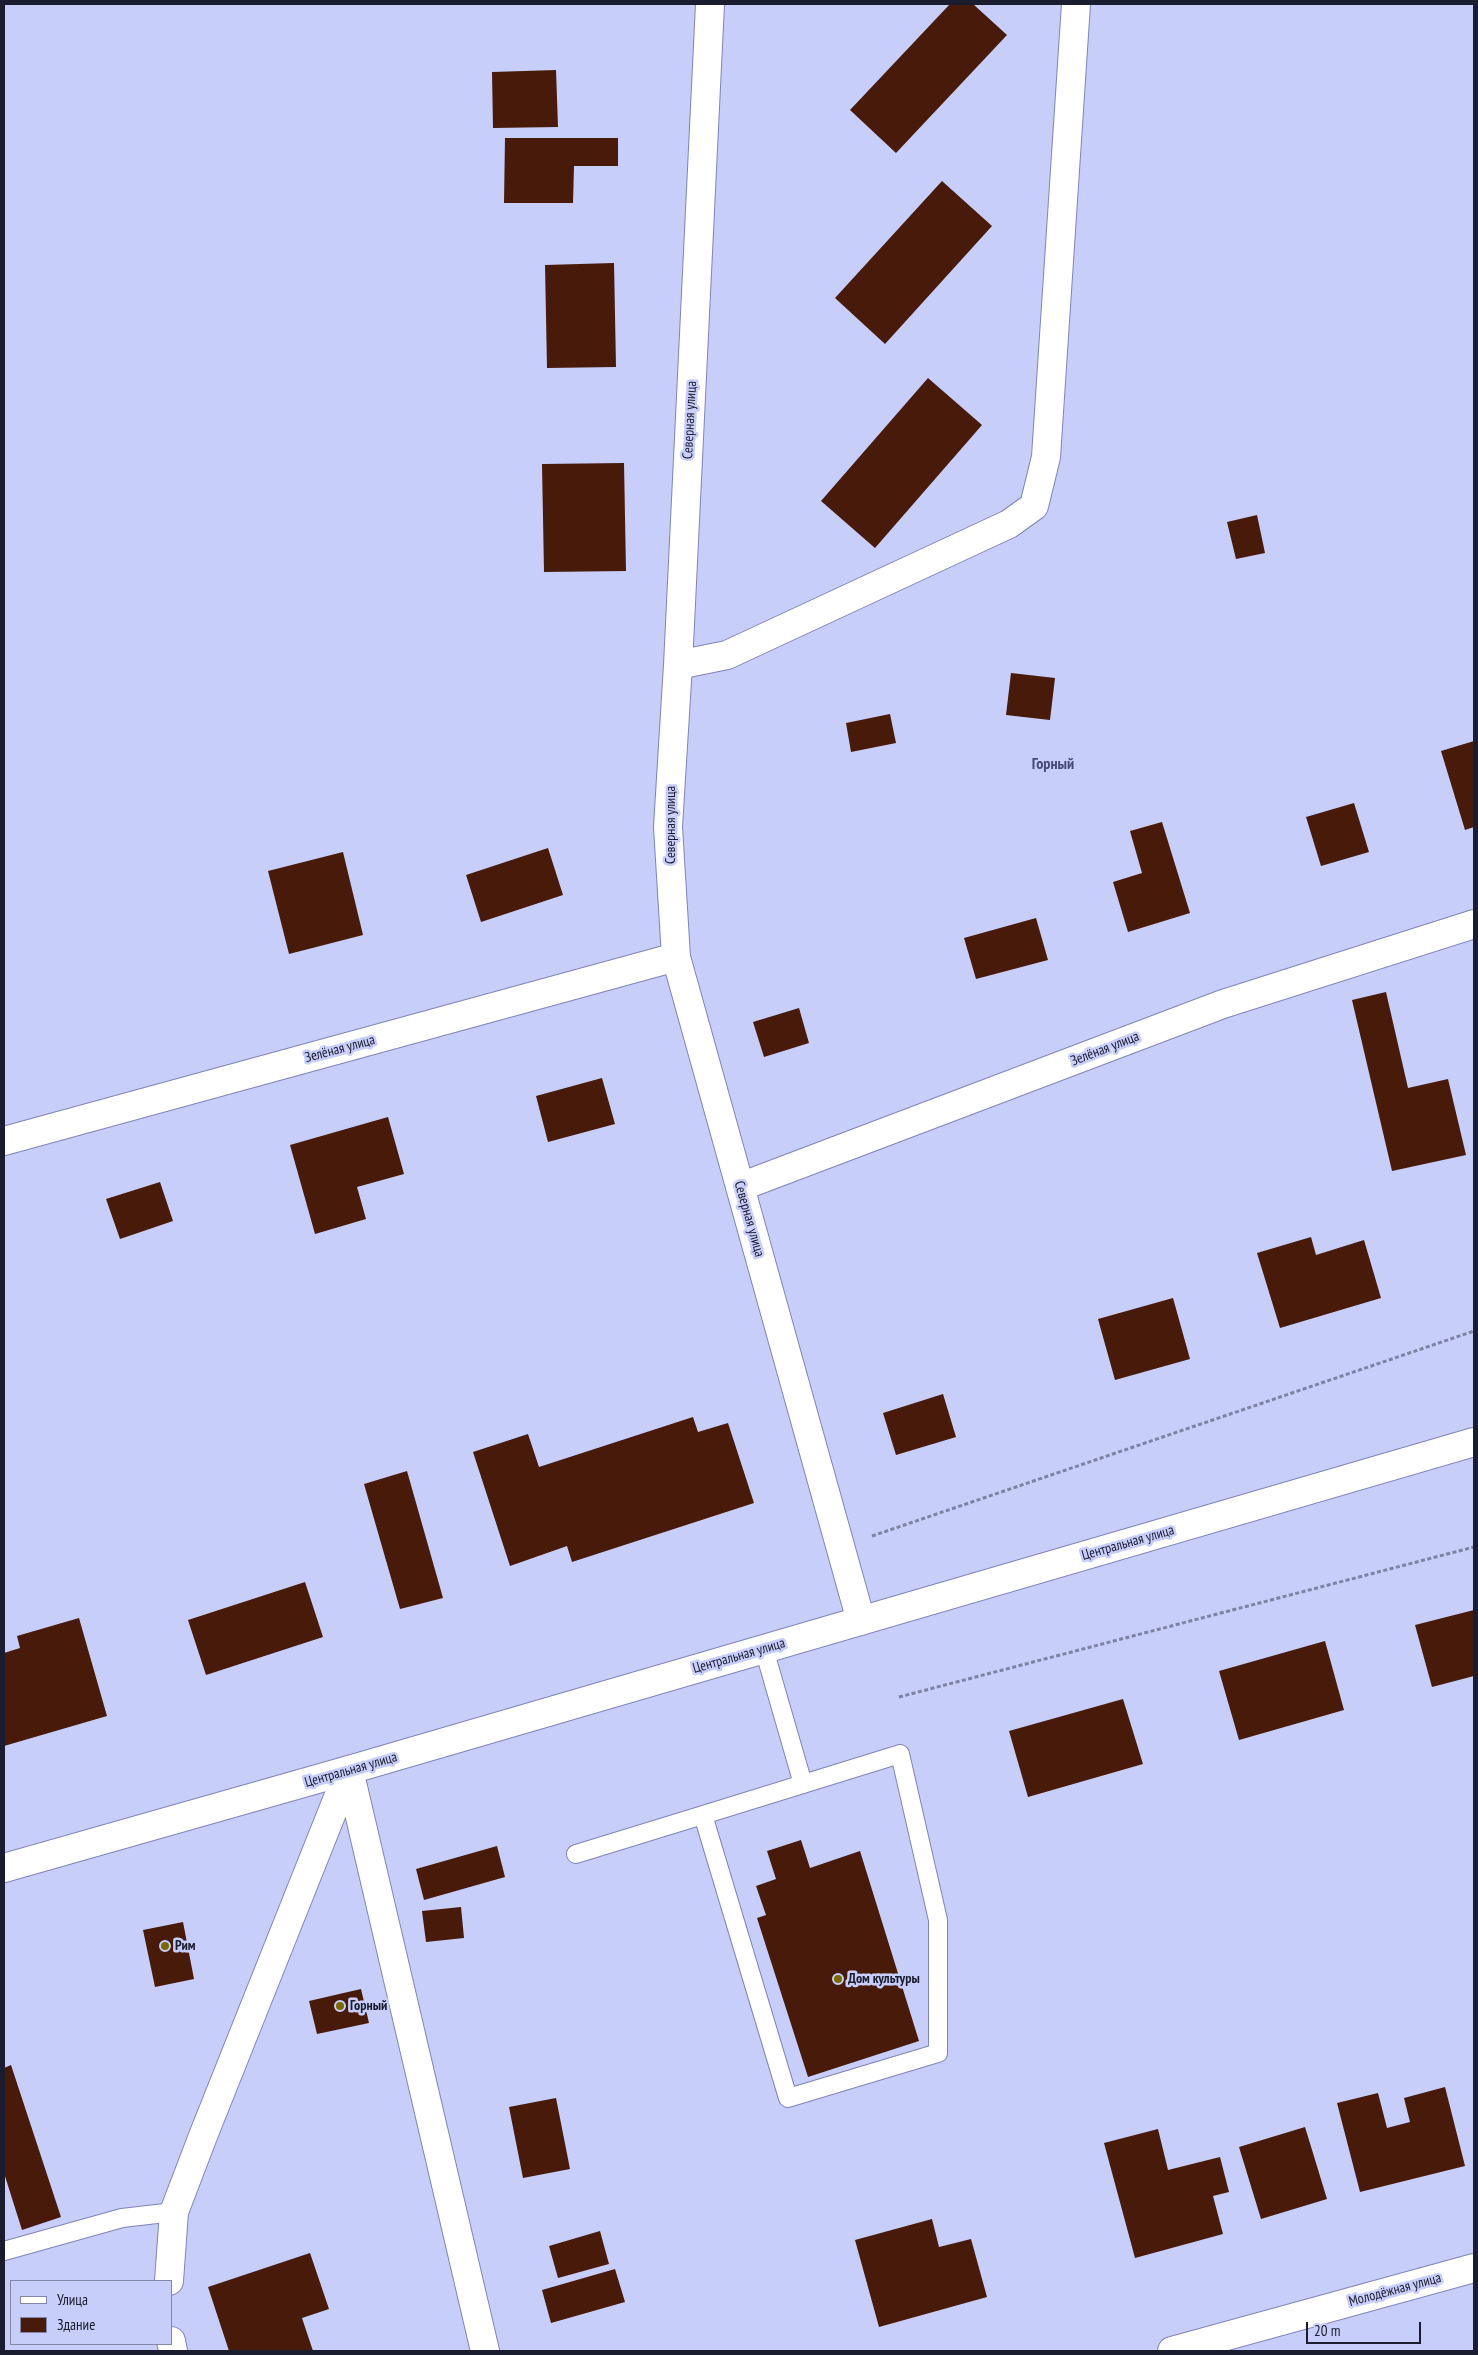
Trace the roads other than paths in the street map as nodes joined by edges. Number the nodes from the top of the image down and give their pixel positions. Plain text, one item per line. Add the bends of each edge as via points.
1 (710, 4) edge
2 (1076, 4) edge
3 (678, 665) junction
4 (1474, 924) edge
5 (676, 957) junction
6 (4, 1141) edge
7 (740, 1187) junction
8 (1474, 1442) edge
9 (861, 1621) junction
10 (764, 1649) junction
11 (349, 1770) junction
12 (803, 1784) junction
13 (703, 1815) junction
14 (576, 1854) dead end
15 (4, 1868) edge
16 (174, 2212) junction
17 (4, 2251) edge
18 (1474, 2268) edge
19 (169, 2280) edge
20 (484, 2351) edge
21 (1172, 2351) edge

1 - 3 street, Северная улица
2 - 3 street via 1046,457 1034,506 1010,524 727,656
3 - 5 street, Северная улица via 668,827
4 - 7 street, Зелёная улица via 1224,1004
5 - 6 street, Зелёная улица
5 - 7 street, Северная улица
7 - 9 street, Северная улица
8 - 9 street, Центральная улица
9 - 10 street, Центральная улица
10 - 11 street, Центральная улица
10 - 12 lane
11 - 15 street, Центральная улица
11 - 16 street
11 - 20 street
12 - 13 lane
12 - 13 lane via 900,1754 938,1920 938,2053 788,2098
13 - 14 lane
16 - 17 lane via 122,2218
16 - 19 street
18 - 21 street, Молодёжная улица

